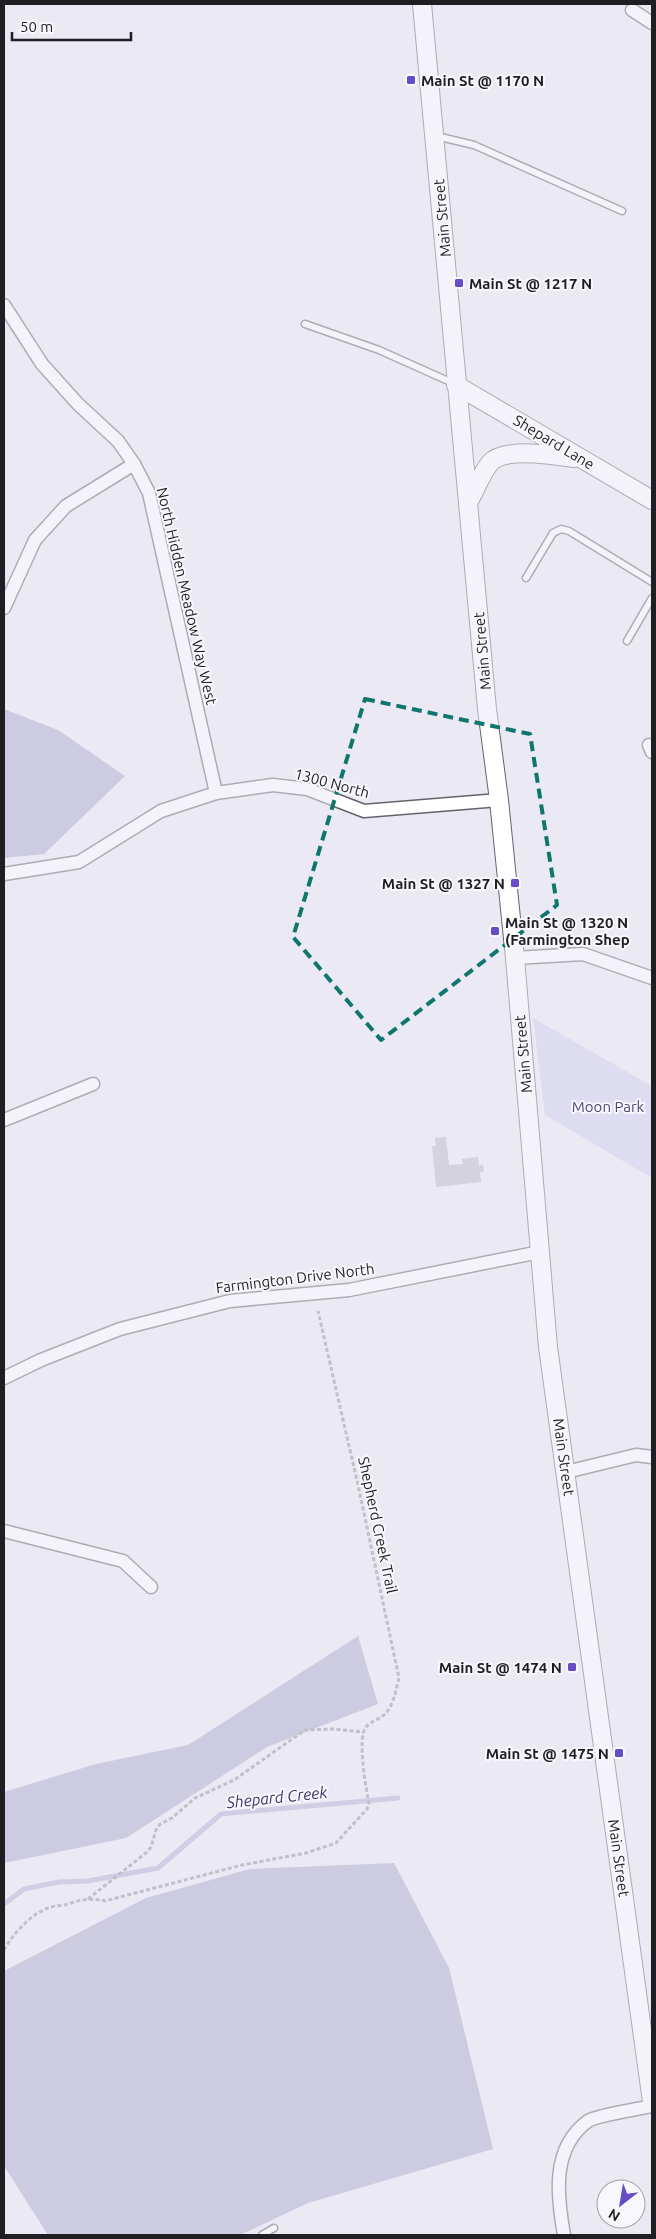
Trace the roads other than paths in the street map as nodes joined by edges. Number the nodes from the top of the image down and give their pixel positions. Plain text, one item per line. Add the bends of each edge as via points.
1 (422, 4) edge
2 (632, 10) dead end
3 (652, 23) edge
4 (434, 136) junction
5 (622, 211) dead end
6 (4, 305) edge
7 (305, 324) dead end
8 (456, 384) junction
9 (585, 460) junction
10 (134, 464) junction
11 (652, 500) edge
12 (469, 501) junction
13 (526, 578) dead end
14 (652, 582) edge
15 (652, 598) edge
16 (4, 608) edge
17 (627, 641) dead end
18 (216, 794) junction
19 (499, 800) junction
20 (4, 874) edge
21 (515, 958) junction
22 (652, 978) edge
23 (93, 1084) dead end
24 (4, 1120) edge
25 (540, 1252) junction
26 (4, 1378) edge
27 (652, 1457) edge
28 (566, 1472) junction
29 (4, 1530) edge
30 (150, 1587) dead end
31 (652, 2102) edge
32 (652, 2106) edge
33 (274, 2228) dead end
34 (262, 2235) edge
35 (564, 2235) edge

1 - 4 main road, Main Street
2 - 3 street
4 - 5 lane via 474,145
4 - 8 main road, Main Street
6 - 10 street, North Hidden Meadow Way West via 42,364 118,441
7 - 8 lane via 379,350
8 - 9 main road, Shepard Lane
8 - 12 main road, Main Street
9 - 11 main road, Shepard Lane
9 - 12 main road via 521,453 499,458 491,462
10 - 16 street via 66,506 35,540
10 - 18 street, North Hidden Meadow Way West via 149,493
12 - 19 main road, Main Street
13 - 14 lane via 553,533 561,529
15 - 17 lane
18 - 19 street, 1300 North via 273,785 307,789 364,811
18 - 20 street, 1300 North via 161,811 79,862
19 - 21 main road, Main Street
21 - 22 street via 583,954
21 - 25 main road, Main Street
23 - 24 street
25 - 26 street, Farmington Drive North via 349,1290 230,1301 120,1329
25 - 28 main road, Main Street via 548,1348
27 - 28 street via 636,1455
28 - 31 main road, Main Street
29 - 30 street via 123,1561
32 - 35 street via 589,2120 572,2138 560,2163 558,2202
33 - 34 lane

